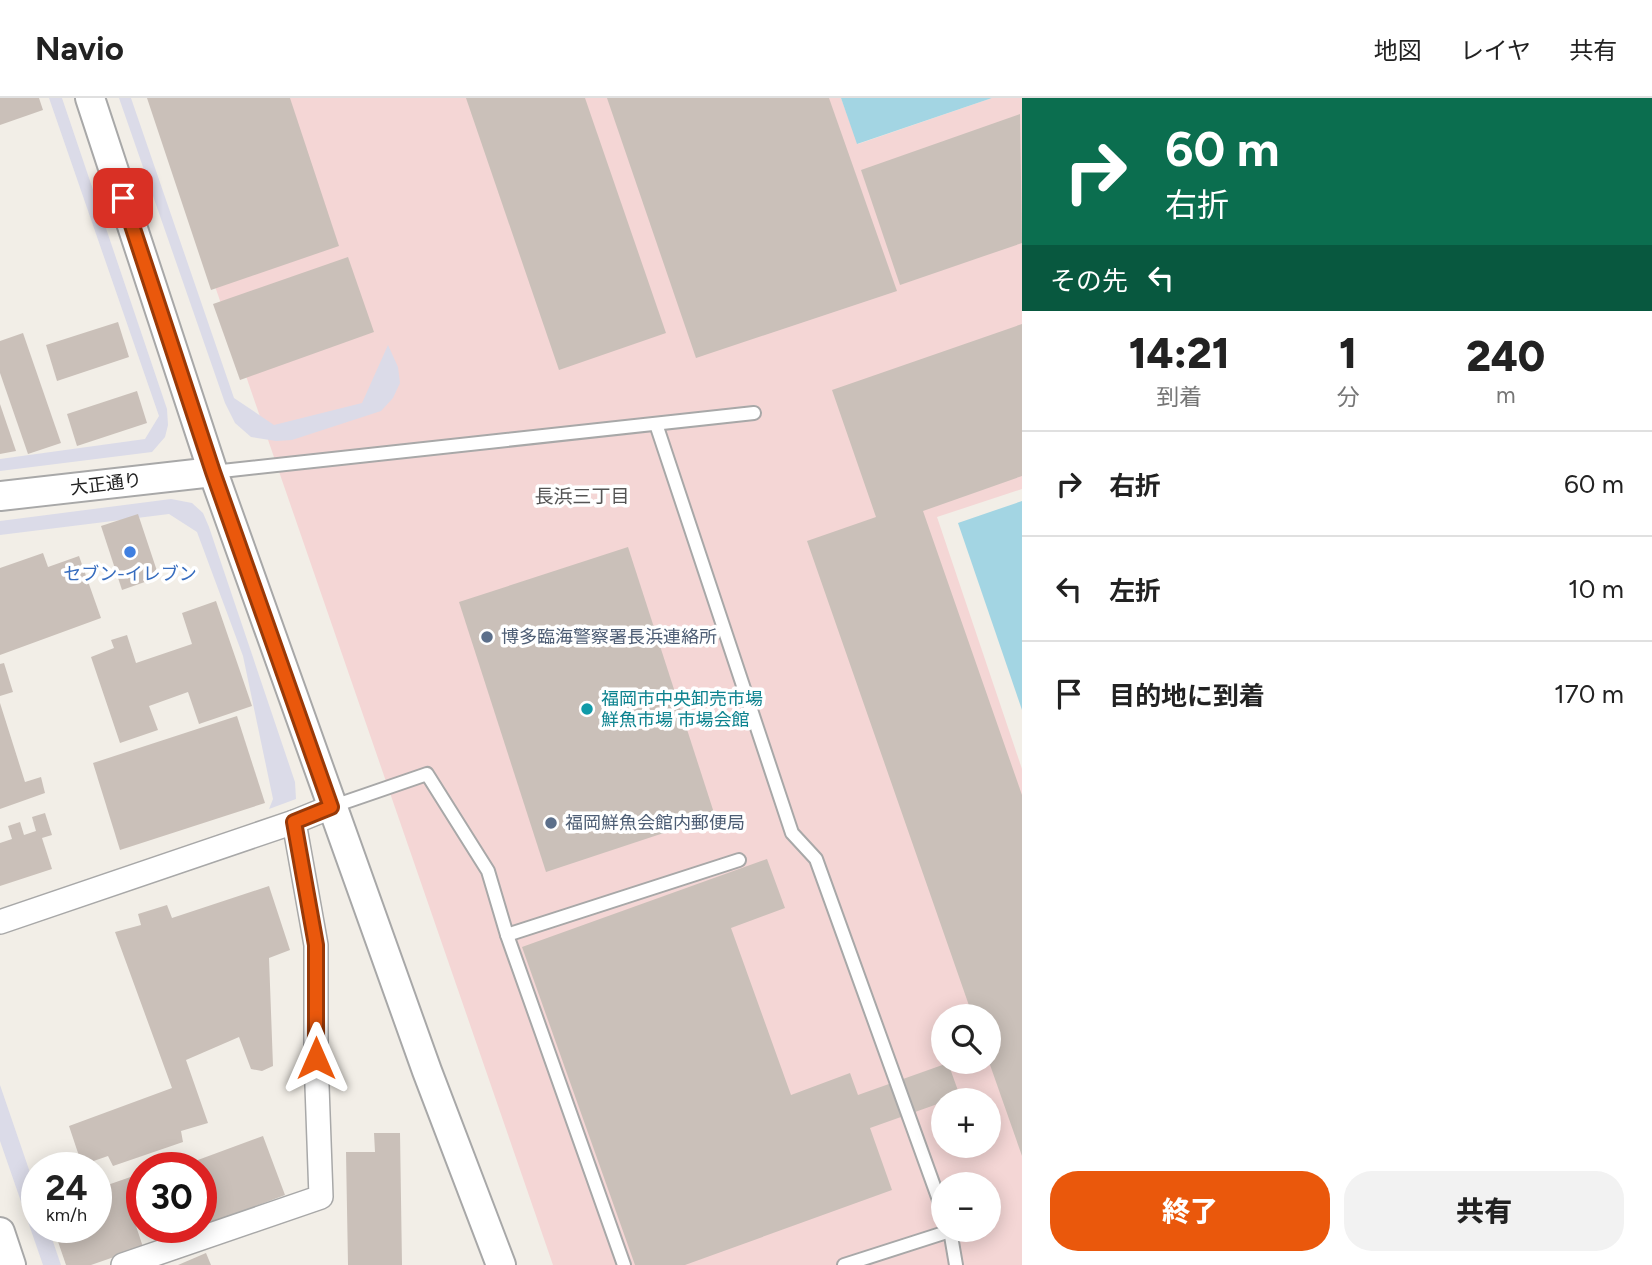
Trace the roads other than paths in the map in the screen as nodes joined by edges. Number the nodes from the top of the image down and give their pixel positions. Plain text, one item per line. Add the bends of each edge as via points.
1 (90, 98) edge
2 (754, 413) dead end
3 (656, 424) junction
4 (213, 472) junction
5 (0, 496) edge
6 (331, 807) junction
7 (294, 822) junction
8 (739, 860) dead end
9 (0, 922) edge
10 (507, 935) junction
11 (931, 1179) edge
12 (0, 1232) edge
13 (931, 1237) edge
14 (952, 1242) edge
15 (11, 1265) edge
16 (123, 1265) edge
17 (501, 1265) edge
18 (624, 1265) edge
19 (844, 1265) edge
20 (956, 1265) edge

1 - 4 street
2 - 3 lane
3 - 4 lane
3 - 11 lane via 792,833 816,859
4 - 5 street, 大正通り
4 - 6 street
6 - 7 street
6 - 10 lane via 427,774 488,871
6 - 17 street
7 - 9 street
7 - 16 street via 316,945 321,1197
8 - 10 lane
10 - 18 lane
12 - 15 street
13 - 19 lane
14 - 20 lane

